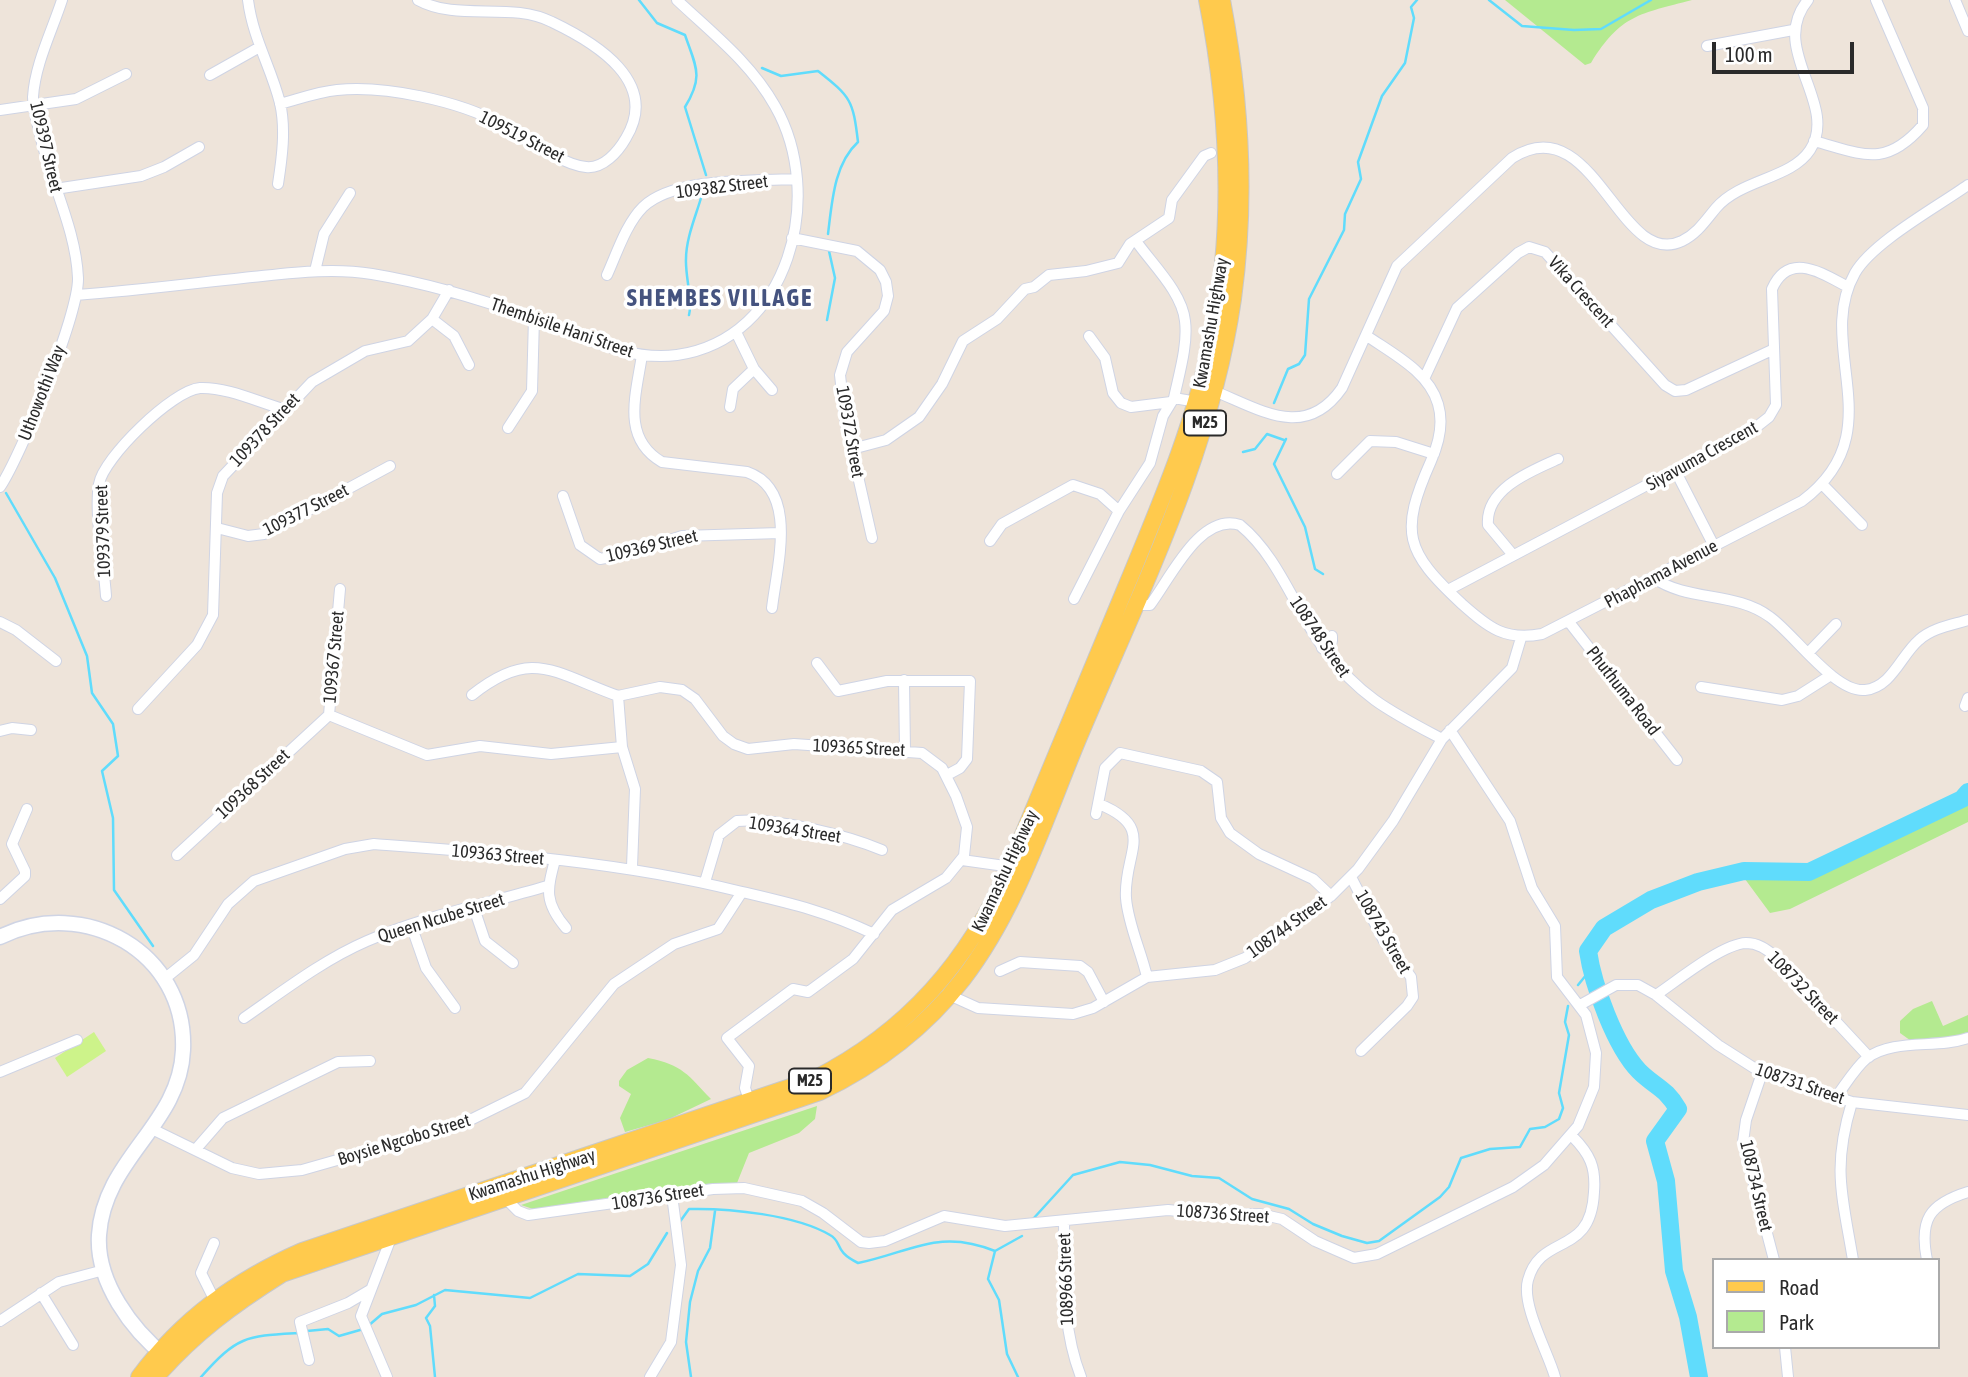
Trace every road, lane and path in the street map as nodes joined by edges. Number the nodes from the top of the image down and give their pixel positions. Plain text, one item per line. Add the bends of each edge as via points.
1 (62, 0) edge
2 (248, 0) edge
3 (418, 0) edge
4 (677, 0) edge
5 (1207, 0) edge
6 (1222, 0) edge
7 (1808, 0) edge
8 (1876, 0) edge
9 (1955, 0) edge
10 (1793, 30) junction
11 (1968, 31) edge
12 (1707, 46) dead end
13 (258, 48) junction
14 (126, 74) dead end
15 (210, 75) dead end
16 (33, 104) junction
17 (280, 104) junction
18 (0, 110) edge
19 (1814, 141) junction
20 (199, 146) dead end
21 (1211, 153) dead end
22 (797, 179) junction
23 (278, 184) dead end
24 (1968, 185) edge
25 (55, 189) junction
26 (350, 193) dead end
27 (792, 238) junction
28 (1136, 241) junction
29 (314, 271) junction
30 (607, 275) dead end
31 (1848, 287) junction
32 (449, 290) junction
33 (76, 295) junction
34 (534, 318) junction
35 (432, 319) junction
36 (736, 332) junction
37 (1089, 336) dead end
38 (1367, 336) junction
39 (1772, 350) junction
40 (642, 355) junction
41 (469, 365) dead end
42 (754, 369) junction
43 (1424, 379) junction
44 (1208, 388) junction
45 (772, 390) dead end
46 (1172, 400) junction
47 (1197, 402) junction
48 (730, 407) dead end
49 (283, 409) junction
50 (509, 428) dead end
51 (852, 449) junction
52 (1434, 454) junction
53 (1558, 459) dead end
54 (390, 466) dead end
55 (1676, 472) junction
56 (1337, 474) dead end
57 (1822, 484) junction
58 (0, 487) edge
59 (564, 496) dead end
60 (1119, 511) junction
61 (1862, 525) dead end
62 (217, 528) junction
63 (780, 533) junction
64 (872, 538) dead end
65 (990, 541) dead end
66 (1714, 546) junction
67 (1513, 555) junction
68 (1654, 578) junction
69 (340, 589) dead end
70 (1448, 590) junction
71 (106, 596) dead end
72 (1074, 599) dead end
73 (1142, 605) junction
74 (772, 608) dead end
75 (1968, 620) edge
76 (0, 622) edge
77 (1569, 622) junction
78 (1836, 624) dead end
79 (1332, 636) dead end
80 (1521, 638) junction
81 (1322, 648) junction
82 (1809, 652) junction
83 (56, 661) dead end
84 (817, 663) dead end
85 (1831, 676) junction
86 (904, 680) junction
87 (1701, 687) dead end
88 (472, 695) dead end
89 (618, 695) junction
90 (138, 709) dead end
91 (329, 715) junction
92 (31, 730) dead end
93 (1450, 730) junction
94 (0, 731) edge
95 (1442, 739) junction
96 (622, 747) junction
97 (905, 751) junction
98 (1677, 760) dead end
99 (947, 775) junction
100 (27, 809) dead end
101 (882, 850) dead end
102 (177, 855) dead end
103 (555, 860) junction
104 (962, 860) junction
105 (632, 867) junction
106 (1016, 869) junction
107 (1352, 877) junction
108 (705, 882) junction
109 (547, 886) junction
110 (741, 892) junction
111 (1331, 896) junction
112 (0, 900) edge
113 (474, 908) junction
114 (411, 925) junction
115 (566, 928) dead end
116 (874, 934) junction
117 (0, 937) edge
118 (513, 963) dead end
119 (1000, 971) dead end
120 (1147, 977) junction
121 (163, 980) junction
122 (944, 991) junction
123 (1656, 995) junction
124 (1104, 1002) junction
125 (1580, 1005) junction
126 (455, 1008) dead end
127 (244, 1018) dead end
128 (1968, 1038) edge
129 (76, 1040) dead end
130 (1361, 1051) dead end
131 (1868, 1057) junction
132 (370, 1061) dead end
133 (0, 1072) edge
134 (1762, 1073) junction
135 (1836, 1097) junction
136 (1852, 1102) junction
137 (750, 1103) junction
138 (1968, 1115) edge
139 (152, 1129) junction
140 (1572, 1136) junction
141 (196, 1149) junction
142 (1968, 1192) edge
143 (500, 1193) junction
144 (672, 1195) junction
145 (1064, 1222) junction
146 (391, 1238) junction
147 (214, 1242) dead end
148 (1773, 1258) edge
149 (1853, 1258) edge
150 (1927, 1258) edge
151 (103, 1270) junction
152 (371, 1290) junction
153 (41, 1293) junction
154 (214, 1299) junction
155 (0, 1321) edge
156 (73, 1345) dead end
157 (1785, 1349) edge
158 (165, 1356) junction
159 (309, 1360) dead end
160 (139, 1377) edge
161 (156, 1377) edge
162 (387, 1377) edge
163 (650, 1377) edge
164 (1081, 1377) edge
165 (1555, 1377) edge
166 (1788, 1377) edge

1 - 16 street, 109397 Street via 39,69
2 - 13 street
3 - 17 street, 109519 Street via 434,7 532,14 582,39 621,68 636,92 625,140 602,164 587,168 480,114 400,93 339,89
4 - 22 street, Thembisile Hani Street via 760,82 788,132
5 - 44 main road, Kwamashu Highway / M25 via 1223,99 1227,219
6 - 44 main road, Kwamashu Highway / M25 via 1236,82 1241,193 1233,298
7 - 10 street
8 - 19 street via 1923,108 1923,125 1883,156
9 - 11 street
10 - 12 street
10 - 19 street via 1816,114
13 - 15 street
13 - 17 street
14 - 16 street via 76,99
16 - 18 street
16 - 25 street, 109397 Street
17 - 23 street via 284,150
19 - 38 street via 1796,164 1738,189 1696,232 1674,243 1645,236 1567,153 1545,147 1522,152 1403,258
20 - 25 street via 141,176
21 - 28 street via 1172,200 1169,218
22 - 27 street, Thembisile Hani Street
22 - 30 street, 109382 Street via 714,184 658,197 637,215
24 - 31 street, Phaphama Avenue via 1871,253
25 - 33 street, 109397 Street via 72,245
26 - 29 street via 329,223
27 - 36 street, Thembisile Hani Street via 774,293
27 - 51 street, 109372 Street via 858,251 880,270 886,282 884,311 847,352 842,364 842,402
28 - 46 street via 1183,313 1184,338
28 - 51 street via 1118,263 1049,275 1025,289 998,319 963,341 919,417 886,440
29 - 32 street, Thembisile Hani Street via 367,273
29 - 33 street, Thembisile Hani Street
31 - 39 street, Siyavuma Crescent via 1809,267 1798,267 1779,279 1772,289
31 - 57 street, Phaphama Avenue via 1843,322 1849,400 1846,436 1837,463
32 - 34 street, Thembisile Hani Street
32 - 35 street, 109378 Street
33 - 58 street, Uthowothi Way via 59,351
34 - 40 street, Thembisile Hani Street
34 - 50 street via 532,391
35 - 41 street via 454,337
35 - 49 street, 109378 Street via 408,341 365,351 329,370
36 - 40 street, Thembisile Hani Street via 693,352
36 - 42 street
37 - 46 street via 1105,358 1113,393 1121,403 1131,407
38 - 43 street
38 - 44 street via 1342,388 1320,412 1291,419
39 - 43 street, Vika Crescent via 1675,391 1545,252 1529,247 1457,308
39 - 55 street, Siyavuma Crescent via 1774,411 1755,428
40 - 63 street via 633,422 642,446 662,463 736,470 760,477 776,496
42 - 45 street
42 - 48 street via 733,389
43 - 52 street via 1439,405 1441,426
44 - 47 main road, Kwamashu Highway / M25
44 - 73 main road, Kwamashu Highway / M25 via 1191,469
46 - 47 street
46 - 60 street via 1150,463
47 - 106 main road, Kwamashu Highway / M25 via 1176,466
49 - 62 street, 109378 Street via 223,476 216,493
49 - 71 street, 109379 Street via 214,389 194,389 174,398 135,435 99,481
51 - 64 street, 109372 Street
52 - 56 street via 1396,442 1370,440
52 - 70 street via 1418,492 1410,531 1419,557
53 - 67 street via 1515,481 1493,501 1488,525
54 - 62 street, 109377 Street via 264,534 248,536
55 - 66 street
55 - 67 street, Siyavuma Crescent
57 - 61 street
57 - 66 street, Phaphama Avenue via 1802,501
59 - 63 street, 109369 Street via 580,545 600,559 682,536
60 - 65 street via 1100,494 1073,485 1002,524
60 - 72 street
62 - 90 street, 109378 Street via 215,605 210,623 197,645
63 - 74 street
66 - 68 street, Phaphama Avenue
67 - 70 street, Siyavuma Crescent
68 - 77 street, Phaphama Avenue
68 - 82 street via 1674,588 1749,604 1771,617
69 - 91 street, 109367 Street
70 - 80 street via 1486,624
73 - 81 street, 108748 Street via 1194,542 1214,526 1234,524 1247,532 1268,558
73 - 106 main road, Kwamashu Highway / M25
75 - 85 street via 1925,635 1875,687 1851,688
76 - 83 street
77 - 80 street, Phaphama Avenue
77 - 98 street, Phuthuma Road
78 - 82 street
79 - 81 street
80 - 93 street, 108744 Street via 1505,678
81 - 95 street, 108748 Street via 1363,694
82 - 85 street
84 - 86 street via 838,691
85 - 87 street via 1782,700
86 - 97 street
86 - 99 street via 968,680 971,686 967,759
88 - 89 street via 492,679 526,666
89 - 96 street
89 - 97 street, 109365 Street via 660,687 682,690 695,699 723,736 748,749 794,744
91 - 96 street, 109367 Street via 427,755 480,746 551,754
91 - 102 street, 109368 Street
92 - 94 street
93 - 95 street, 108744 Street
93 - 125 street, 108736 Street via 1510,821 1532,888 1556,931 1557,977
95 - 107 street, 108744 Street
96 - 105 street via 635,789
97 - 99 street, 109365 Street via 931,758
99 - 104 street via 967,827
100 - 112 street via 12,844 25,876
101 - 108 street, 109364 Street via 849,838 767,822 737,821 719,835
103 - 105 street, 109363 Street
103 - 109 street
103 - 121 street, 109363 Street via 374,845 345,849 275,872 246,887 228,904 194,955
104 - 106 street
104 - 116 street via 946,878 892,909
105 - 108 street, 109363 Street
106 - 122 main road, Kwamashu Highway / M25
107 - 111 street, 108744 Street
107 - 130 street, 108743 Street via 1412,984 1410,1002
108 - 110 street, 109363 Street
109 - 113 street, Queen Ncube Street
109 - 115 street via 553,910
110 - 116 street, 109363 Street via 815,909
110 - 141 street, Boysie Ngcobo Street via 718,929 674,944 614,984 533,1085 513,1101 454,1128 302,1170 248,1172
111 - 120 street, 108744 Street via 1237,963
111 - 120 street via 1313,879 1259,854 1230,833 1221,818 1218,786 1209,775 1120,753 1105,768 1097,809 1118,812 1132,826 1126,899
113 - 114 street, Queen Ncube Street
113 - 118 street via 485,941
114 - 126 street via 426,968
114 - 127 street, Queen Ncube Street via 340,954
116 - 137 street via 853,959 808,992 793,989 727,1038 749,1066 746,1088
117 - 121 street via 47,922 91,925 131,944
119 - 124 street via 1020,962 1080,966
120 - 124 street, 108744 Street
121 - 139 street via 176,1007 183,1050 170,1102
122 - 124 street, 108744 Street via 978,1008 1057,1015 1084,1012
122 - 137 main road, Kwamashu Highway / M25 via 846,1063
122 - 143 main road, Kwamashu Highway / M25 via 908,1037 820,1092
123 - 125 street, 108731 Street via 1630,983 1607,989
123 - 131 street, 108732 Street via 1725,950 1742,943 1756,944 1775,956
123 - 134 street, 108731 Street via 1718,1045
125 - 140 street, 108736 Street via 1591,1030 1597,1064 1590,1103
128 - 131 street via 1944,1045 1891,1049
129 - 133 street
131 - 135 street
132 - 141 street via 338,1062 222,1118
134 - 135 street, 108731 Street
134 - 148 street, 108734 Street via 1743,1142
135 - 136 street, 108731 Street
136 - 138 street, 108731 Street
136 - 149 street via 1838,1174
137 - 143 main road, Kwamashu Highway / M25
139 - 141 street, Boysie Ngcobo Street
139 - 151 street via 116,1176 104,1207 99,1236
140 - 145 street, 108736 Street via 1525,1180 1365,1258 1354,1258 1315,1241 1282,1219 1260,1214 1168,1210
140 - 165 street via 1594,1167 1592,1217 1583,1231 1539,1260 1527,1287
142 - 150 street via 1938,1205 1928,1216 1923,1238
143 - 144 street, 108736 Street via 528,1215
143 - 146 main road, Kwamashu Highway / M25
143 - 154 main road, Kwamashu Highway / M25 via 302,1251
144 - 145 street, 108736 Street via 728,1188 775,1194 814,1207 852,1237 869,1243 885,1241 944,1216 1005,1226
144 - 163 street via 681,1255 671,1342
145 - 164 street, 108966 Street via 1066,1325
146 - 152 street
146 - 158 main road, Kwamashu Highway / M25 via 282,1274
147 - 154 street via 201,1273
151 - 153 street via 59,1282
151 - 158 street via 123,1309
152 - 159 street via 300,1322
152 - 162 street via 362,1324
153 - 155 street
153 - 156 street
154 - 158 main road, Kwamashu Highway / M25
157 - 166 street
158 - 160 main road, Kwamashu Highway / M25
158 - 161 main road, Kwamashu Highway / M25

